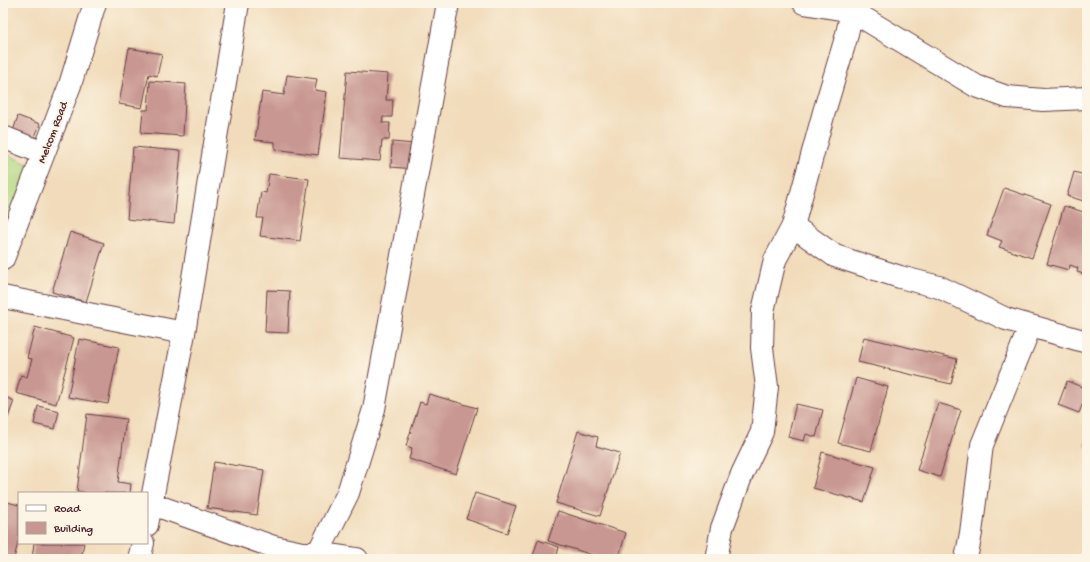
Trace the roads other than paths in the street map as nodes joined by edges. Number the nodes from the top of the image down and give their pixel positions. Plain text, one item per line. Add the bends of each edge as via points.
1 (95, 3) edge
2 (238, 3) edge
3 (448, 3) edge
4 (804, 3) edge
5 (854, 7) edge
6 (1087, 98) edge
7 (3, 137) edge
8 (43, 153) junction
9 (793, 226) junction
10 (3, 259) edge
11 (3, 297) edge
12 (1030, 327) junction
13 (184, 334) junction
14 (1087, 342) edge
15 (152, 504) junction
16 (148, 521) edge
17 (143, 544) edge
18 (318, 553) junction
19 (139, 559) edge
20 (357, 559) edge
21 (716, 559) edge
22 (966, 559) edge

1 - 8 street, Melcom Road via 70,85
2 - 13 street
3 - 18 street via 374,409 348,493
4 - 5 street
5 - 6 street via 976,86 1014,98
5 - 9 street
7 - 8 street
8 - 10 street, Melcom Road
9 - 12 street via 835,256 939,287 1006,319
9 - 21 street via 775,260 763,311 762,348 767,387 762,432 742,474 722,528
11 - 13 street
12 - 14 street
12 - 22 street via 982,445
13 - 15 street
15 - 16 street
15 - 18 street via 274,547 302,553
17 - 19 street
18 - 20 street

